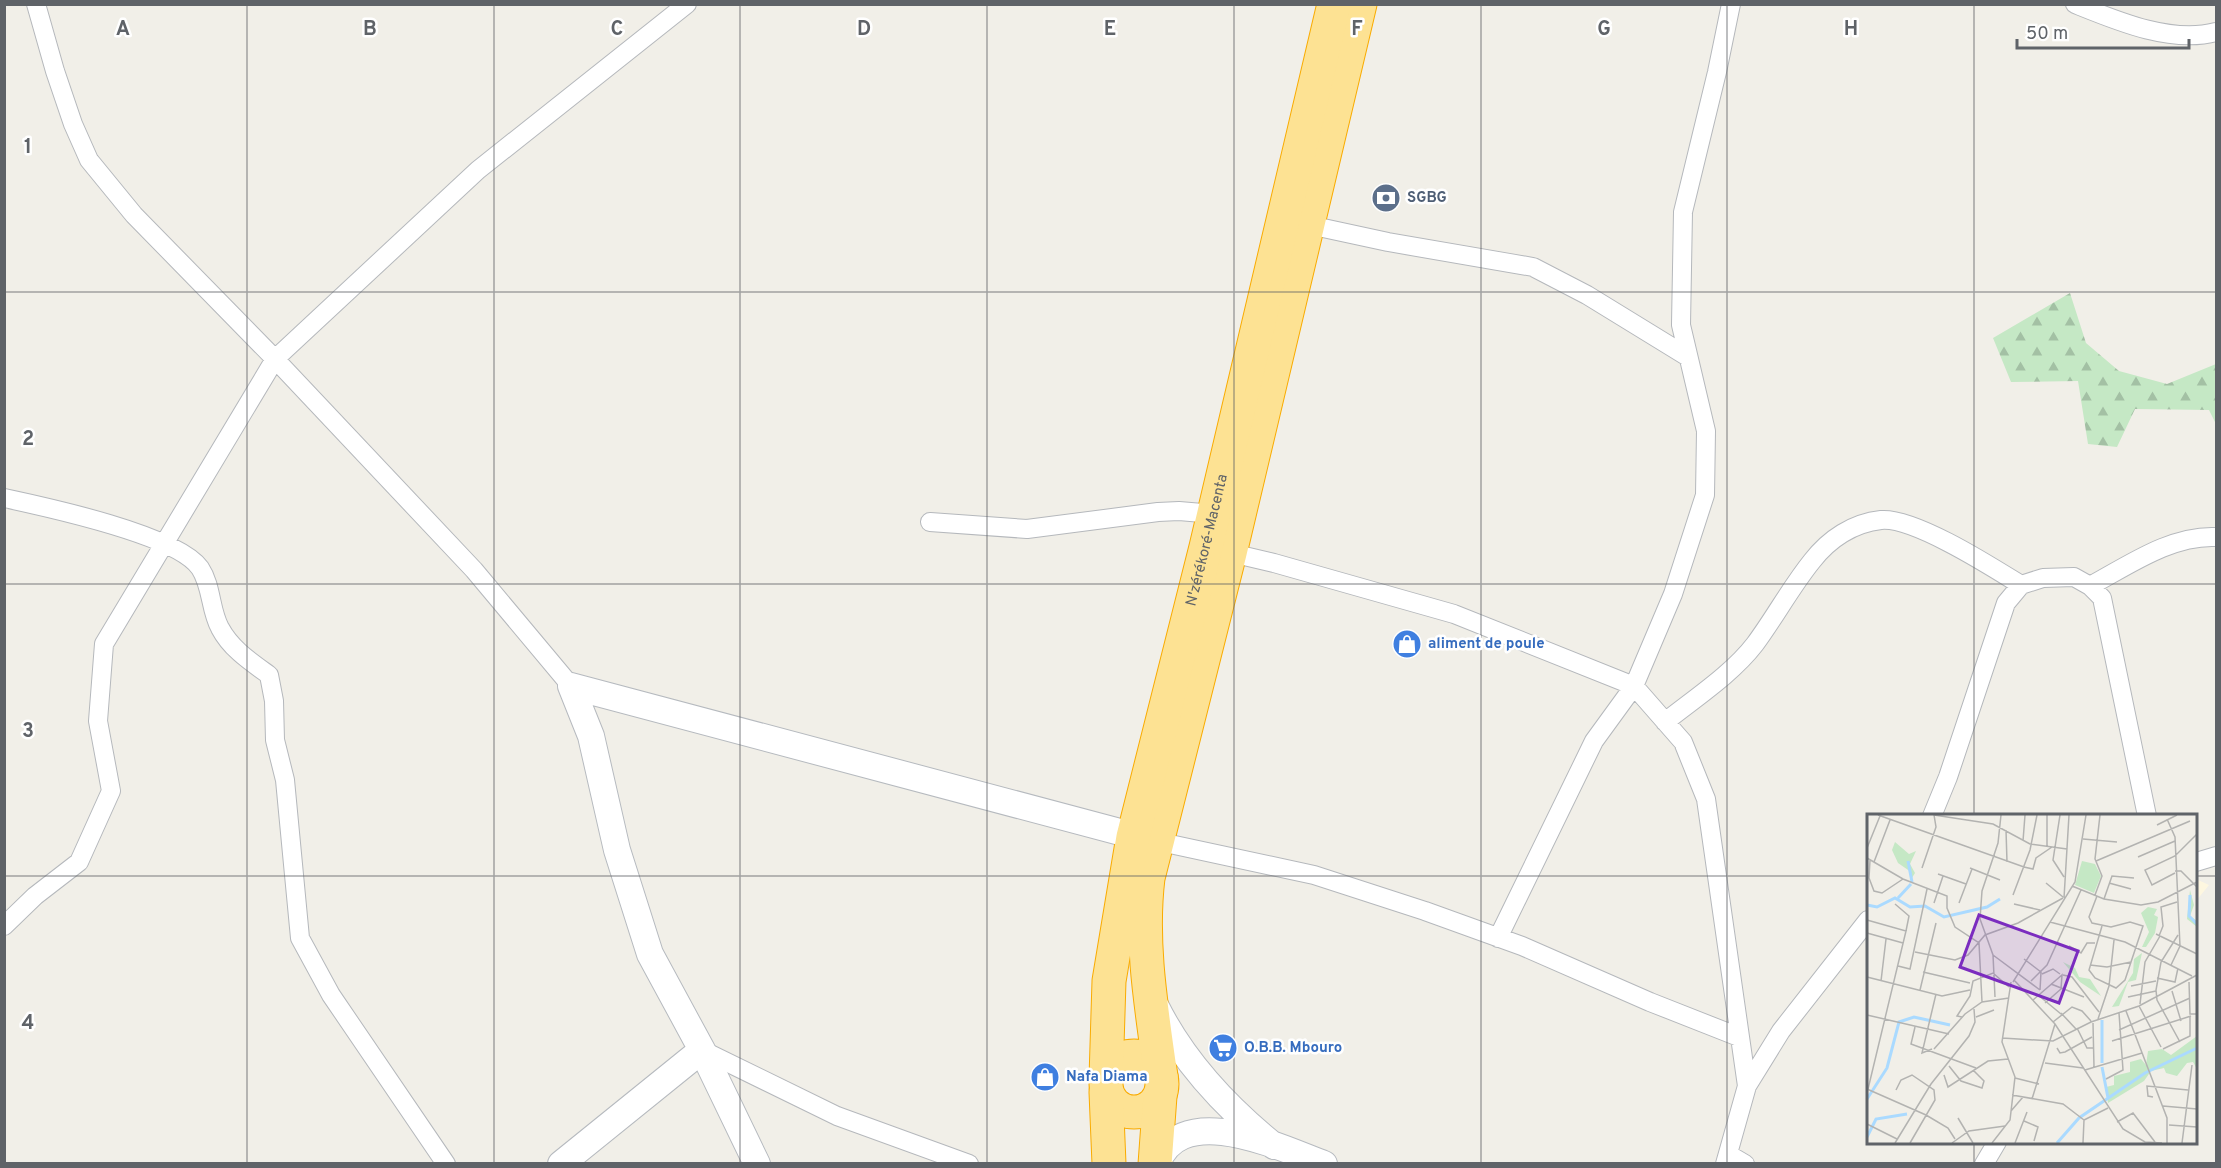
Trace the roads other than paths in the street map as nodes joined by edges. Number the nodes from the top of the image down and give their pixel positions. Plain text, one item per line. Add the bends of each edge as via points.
1 (36, 4) edge
2 (687, 4) edge
3 (1334, 4) edge
4 (1360, 4) edge
5 (1731, 4) edge
6 (2075, 4) edge
7 (2217, 32) edge
8 (1295, 222) junction
9 (1688, 357) junction
10 (275, 358) junction
11 (4, 498) edge
12 (1214, 514) junction
13 (930, 522) dead end
14 (2217, 537) edge
15 (165, 542) junction
16 (1218, 550) junction
17 (2021, 585) junction
18 (2090, 586) junction
19 (571, 686) junction
20 (1634, 686) junction
21 (1665, 722) junction
22 (1933, 814) edge
23 (2147, 814) edge
24 (1144, 839) junction
25 (2217, 856) edge
26 (2197, 862) edge
27 (1867, 922) edge
28 (4, 926) edge
29 (1498, 938) junction
30 (1150, 996) junction
31 (1739, 1037) junction
32 (702, 1050) junction
33 (1106, 1085) junction
34 (1160, 1086) junction
35 (1747, 1086) junction
36 (1996, 1144) edge
37 (1274, 1146) junction
38 (1726, 1159) edge
39 (446, 1164) edge
40 (561, 1164) edge
41 (757, 1164) edge
42 (969, 1164) edge
43 (1109, 1164) edge
44 (1156, 1164) edge
45 (1324, 1164) edge
46 (1745, 1164) edge
47 (1984, 1164) edge

1 - 10 street via 55,71 89,160 134,215
2 - 10 street via 478,170
3 - 8 highway, N'zérékoré-Macenta
4 - 8 highway
5 - 9 street via 1683,212 1681,325
6 - 7 street via 2132,27 2200,36
8 - 9 street via 1533,267
8 - 12 highway, N'zérékoré-Macenta
8 - 16 highway
9 - 20 street via 1706,431 1705,495 1672,594
10 - 15 street
10 - 19 street via 474,570
11 - 15 street
12 - 13 street via 1158,512 1027,530
12 - 16 highway, N'zérékoré-Macenta
14 - 18 street via 2201,536 2170,544
15 - 28 street via 104,644 98,721 111,791 79,862
15 - 39 street via 199,567 212,596 219,628 240,654 269,675 275,740 285,780 300,939 331,995
16 - 20 street via 1454,614
16 - 24 highway
17 - 18 street via 2043,578 2074,577
17 - 21 street via 1984,561 1911,526 1883,520 1854,526 1831,540 1812,561 1753,646
17 - 22 street via 2006,603
18 - 23 street via 2102,598
19 - 24 street
19 - 32 street via 591,736 617,850 650,954
20 - 21 street
20 - 29 street via 1594,741
21 - 31 street via 1683,742 1706,799
24 - 29 street via 1314,876
24 - 30 highway
24 - 33 highway via 1109,981
25 - 26 street
27 - 35 street via 1780,1031
29 - 31 street
30 - 34 highway
30 - 37 street via 1197,1070 1249,1126
31 - 35 street
32 - 40 street
32 - 41 street
32 - 42 street via 837,1116
33 - 34 highway via 1115,1106 1134,1113 1152,1106
33 - 34 highway via 1114,1064 1132,1056 1150,1061
33 - 43 highway
34 - 44 highway
35 - 38 street
36 - 47 street
37 - 44 street via 1217,1131 1197,1130 1165,1148
37 - 45 street
38 - 46 street

